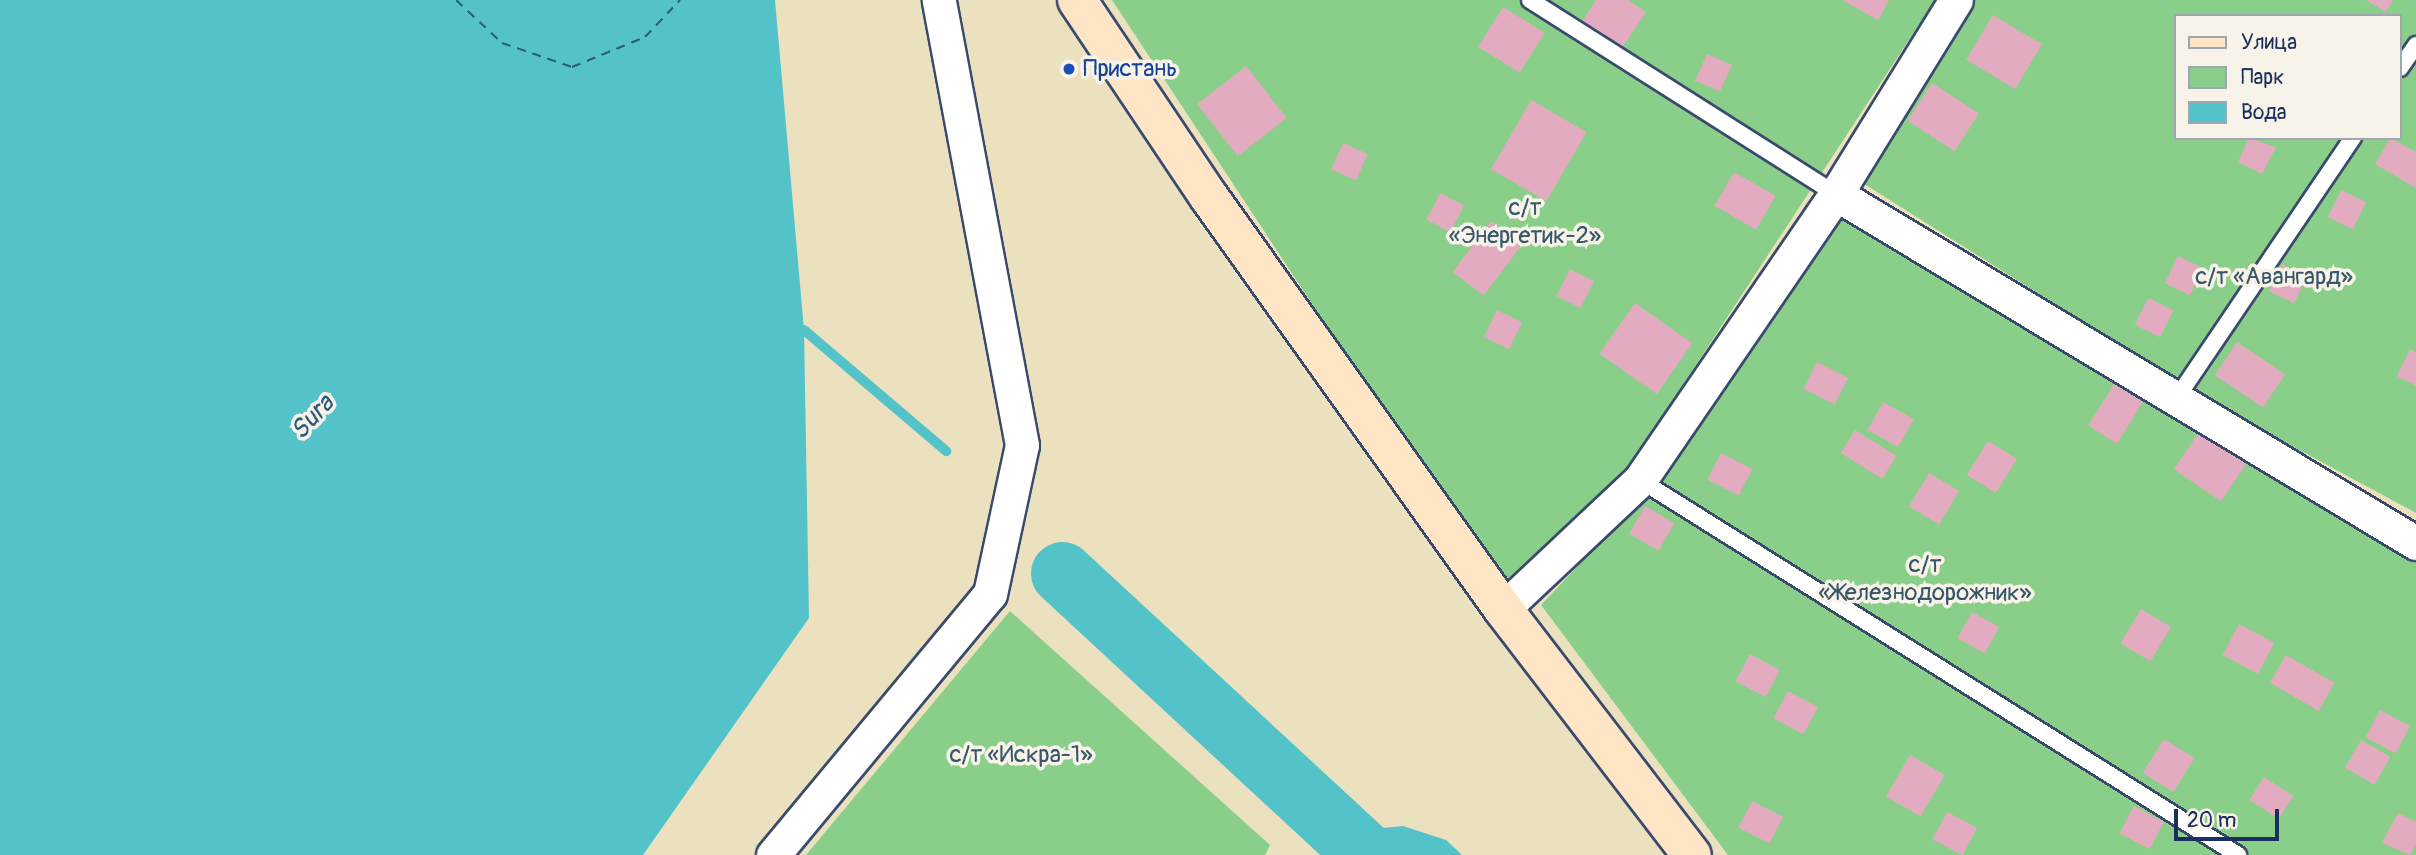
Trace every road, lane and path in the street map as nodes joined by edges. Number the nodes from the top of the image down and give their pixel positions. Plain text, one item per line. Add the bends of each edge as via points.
1 (939, 0) edge
2 (1077, 0) edge
3 (1530, 0) edge
4 (1956, 0) edge
5 (2416, 45) edge
6 (2402, 65) edge
7 (2352, 140) edge
8 (1836, 194) junction
9 (2178, 396) junction
10 (1640, 480) junction
11 (2416, 543) edge
12 (1503, 609) junction
13 (773, 855) edge
14 (1692, 855) edge
15 (2238, 855) edge

1 - 13 street via 1023,445 990,594
2 - 12 main road via 1209,197
3 - 8 lane
4 - 8 street
5 - 6 lane
7 - 9 lane
8 - 9 street
8 - 10 street
9 - 11 street
10 - 12 street
10 - 15 lane
12 - 14 main road

